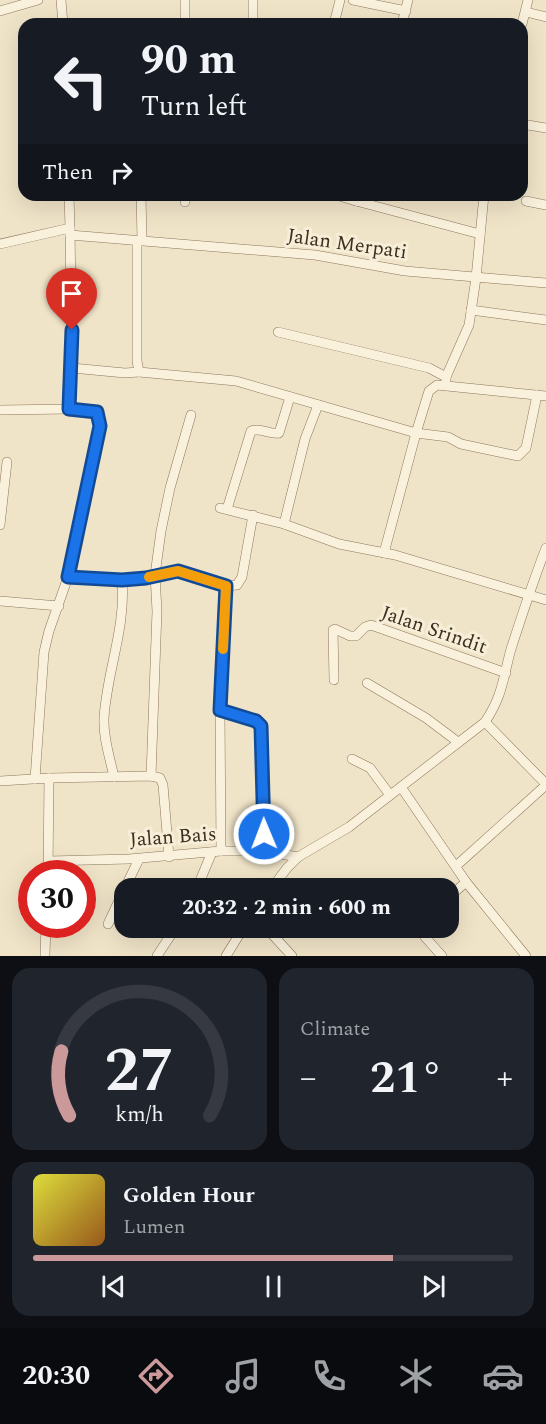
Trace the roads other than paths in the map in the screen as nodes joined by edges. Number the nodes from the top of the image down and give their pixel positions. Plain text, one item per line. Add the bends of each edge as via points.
1 (38, 0) edge
2 (61, 0) edge
3 (185, 0) edge
4 (253, 0) edge
5 (340, 0) edge
6 (353, 0) edge
7 (408, 0) edge
8 (528, 0) edge
9 (0, 11) edge
10 (406, 11) junction
11 (526, 12) junction
12 (546, 17) edge
13 (62, 18) edge
14 (185, 18) edge
15 (253, 18) edge
16 (336, 18) edge
17 (404, 18) edge
18 (524, 18) edge
19 (528, 125) edge
20 (546, 128) edge
21 (69, 201) edge
22 (141, 201) edge
23 (367, 201) edge
24 (483, 201) edge
25 (526, 201) dead end
26 (546, 205) edge
27 (70, 231) junction
28 (480, 234) junction
29 (140, 241) junction
30 (0, 244) edge
31 (476, 278) junction
32 (546, 283) edge
33 (471, 310) junction
34 (546, 321) edge
35 (278, 332) dead end
36 (72, 368) junction
37 (139, 372) junction
38 (443, 382) junction
39 (542, 396) edge
40 (290, 397) junction
41 (318, 405) junction
42 (69, 409) junction
43 (0, 410) edge
44 (191, 415) dead end
45 (416, 433) junction
46 (7, 462) dead end
47 (253, 515) junction
48 (284, 524) junction
49 (0, 525) edge
50 (546, 548) edge
51 (384, 553) junction
52 (155, 575) junction
53 (68, 577) junction
54 (122, 580) junction
55 (226, 586) junction
56 (530, 594) junction
57 (546, 600) edge
58 (0, 602) edge
59 (59, 606) junction
60 (506, 673) junction
61 (334, 680) dead end
62 (367, 683) dead end
63 (220, 710) junction
64 (485, 722) junction
65 (458, 742) junction
66 (352, 759) dead end
67 (151, 776) junction
68 (114, 777) junction
69 (48, 778) junction
70 (35, 779) junction
71 (0, 781) edge
72 (546, 784) edge
73 (401, 787) junction
74 (390, 795) junction
75 (216, 851) junction
76 (264, 851) junction
77 (169, 857) junction
78 (298, 857) junction
79 (139, 859) junction
80 (49, 860) edge
81 (94, 860) edge
82 (456, 866) junction
83 (130, 878) edge
84 (202, 878) edge
85 (280, 878) edge
86 (465, 882) junction
87 (459, 888) edge
88 (114, 912) edge
89 (108, 924) dead end
90 (46, 938) edge
91 (169, 938) edge
92 (237, 938) edge
93 (276, 938) edge
94 (426, 938) edge
95 (45, 956) edge
96 (157, 956) edge
97 (226, 956) edge
98 (292, 956) edge
99 (442, 956) edge
100 (526, 956) edge

1 - 9 street
2 - 13 street
3 - 14 street
4 - 15 street
5 - 16 street
6 - 10 street
7 - 10 street
8 - 11 street
10 - 17 street
11 - 12 street
11 - 18 street
19 - 20 street
21 - 27 street
22 - 29 street
23 - 28 street
24 - 28 street
25 - 26 street
27 - 29 street, Jalan Merpati
27 - 30 street, Jalan Merpati
27 - 36 street
28 - 31 street
29 - 31 street, Jalan Merpati via 315,255 405,271
29 - 37 street
31 - 32 street, Jalan Merpati
31 - 33 street
33 - 34 street
33 - 38 street via 466,334
35 - 38 street via 429,368
36 - 37 street
36 - 42 street
37 - 40 street via 236,381
38 - 39 street
38 - 45 street via 429,391
39 - 45 street via 526,448 519,456 461,444 448,437
40 - 41 street
40 - 47 street via 279,433 251,431 223,508
41 - 45 street
41 - 48 street
42 - 43 street
42 - 53 street via 97,412 100,426
44 - 52 street via 170,488
45 - 51 street
46 - 49 street
47 - 48 street
47 - 55 street via 242,577 237,585
48 - 51 street via 339,544
50 - 56 street
51 - 56 street
52 - 54 street
52 - 55 street via 178,571
52 - 67 street
53 - 54 street
53 - 59 street
54 - 68 street via 122,619 104,719
55 - 63 street
56 - 57 street
56 - 60 street
58 - 59 street
59 - 70 street via 44,651
60 - 61 street, Jalan Srindit via 371,625 356,636 333,630
60 - 64 street
62 - 65 street
63 - 75 street
63 - 76 street via 261,726
64 - 65 street
64 - 72 street
65 - 73 street
66 - 74 street via 370,768
67 - 68 street
67 - 77 street via 163,781
68 - 69 street
69 - 70 street
69 - 80 street
70 - 71 street
72 - 82 street
73 - 74 street
73 - 82 street
74 - 78 street
75 - 76 street, Jalan Bais
75 - 77 street, Jalan Bais
75 - 84 street
76 - 78 street, Jalan Bais
77 - 79 street, Jalan Bais
78 - 85 street
79 - 81 street, Jalan Bais
79 - 83 street
82 - 86 street
86 - 87 street
86 - 100 street
88 - 89 street
90 - 95 street
91 - 96 street
92 - 97 street
93 - 98 street
94 - 99 street

